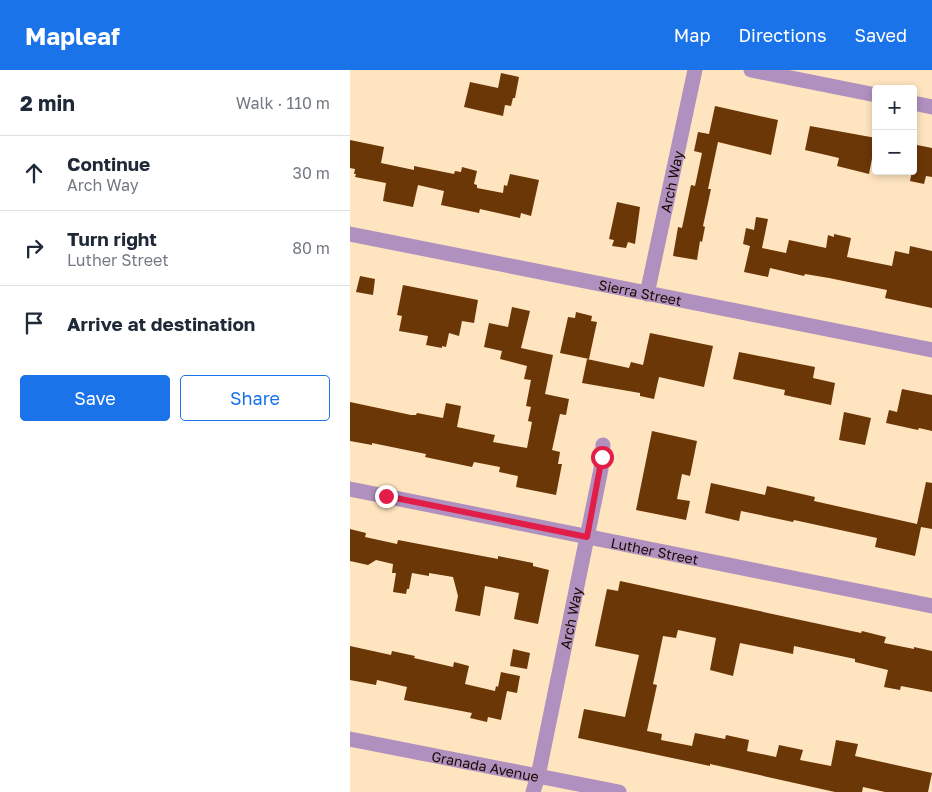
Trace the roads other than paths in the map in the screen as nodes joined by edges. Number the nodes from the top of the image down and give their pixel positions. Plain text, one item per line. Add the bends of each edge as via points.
1 (696, 70) edge
2 (751, 70) edge
3 (872, 94) edge
4 (917, 104) edge
5 (932, 107) edge
6 (350, 234) edge
7 (647, 294) junction
8 (932, 350) edge
9 (603, 445) dead end
10 (350, 488) edge
11 (587, 537) junction
12 (932, 606) edge
13 (350, 739) edge
14 (538, 776) junction
15 (533, 792) edge
16 (619, 792) edge

1 - 7 street, Arch Way
2 - 3 street
4 - 5 street
6 - 7 street, Sierra Street
7 - 8 street, Sierra Street
9 - 11 street, Arch Way
10 - 11 street, Luther Street
11 - 12 street, Luther Street
11 - 14 street, Arch Way
13 - 14 street, Granada Avenue
14 - 15 street, Arch Way
14 - 16 street, Granada Avenue

